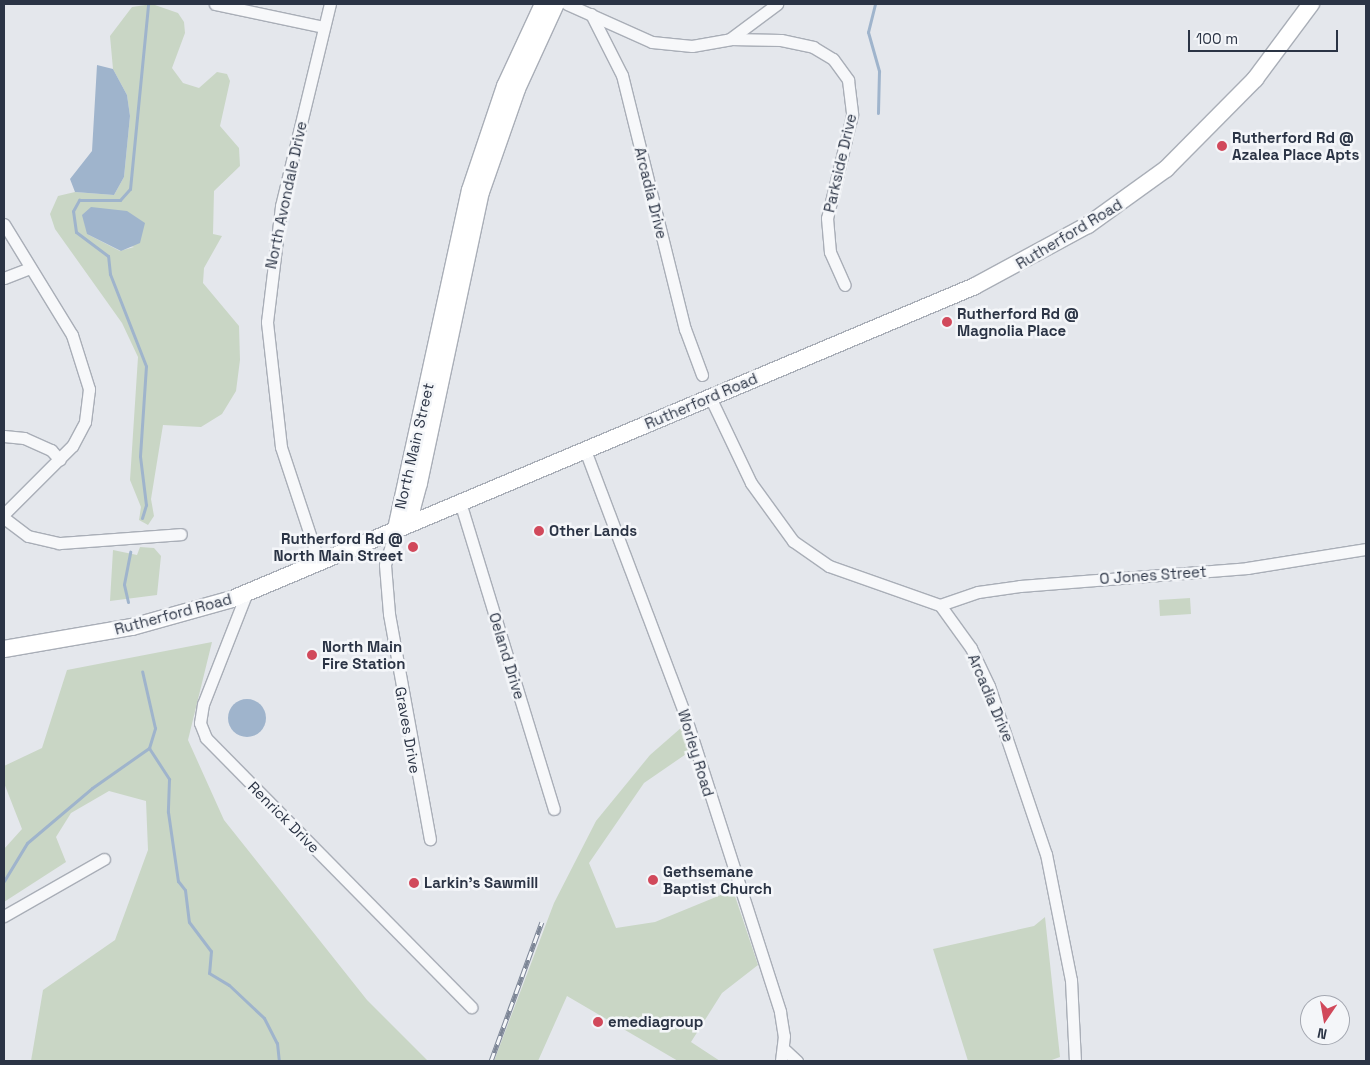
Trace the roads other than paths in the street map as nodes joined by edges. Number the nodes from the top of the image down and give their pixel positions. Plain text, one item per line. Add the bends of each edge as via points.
1 (215, 4) edge
2 (330, 4) edge
3 (544, 4) edge
4 (556, 4) edge
5 (567, 4) edge
6 (777, 4) edge
7 (1311, 4) edge
8 (591, 14) junction
9 (324, 27) junction
10 (730, 40) junction
11 (4, 224) edge
12 (466, 232) junction
13 (28, 269) junction
14 (4, 278) edge
15 (846, 284) dead end
16 (702, 375) dead end
17 (710, 397) junction
18 (4, 436) edge
19 (585, 450) junction
20 (60, 460) junction
21 (460, 502) junction
22 (4, 514) edge
23 (4, 518) edge
24 (395, 532) junction
25 (182, 534) dead end
26 (1366, 549) edge
27 (319, 562) junction
28 (246, 592) junction
29 (940, 605) junction
30 (4, 648) edge
31 (554, 809) dead end
32 (430, 839) dead end
33 (104, 859) dead end
34 (4, 916) edge
35 (471, 1007) dead end
36 (784, 1049) junction
37 (781, 1061) edge
38 (797, 1061) edge
39 (1075, 1061) edge

1 - 9 street
2 - 9 street, North Avondale Drive
3 - 12 street, North Main Street via 498,102
4 - 12 street, North Main Street via 503,123
5 - 8 street, Parkside Drive
6 - 10 street
7 - 17 street, Rutherford Road via 1256,79 1201,139 1139,191 1088,225 975,286
8 - 10 street, Parkside Drive via 652,42 692,46
8 - 16 street, Arcadia Drive via 622,76 686,329
9 - 27 street, North Avondale Drive via 281,206 267,322 279,438
10 - 15 street, Parkside Drive via 781,40 813,47 833,59 848,80 852,115 827,218 830,252
11 - 13 street
12 - 24 street, North Main Street via 419,483 412,509
13 - 14 street
13 - 20 street via 72,335 89,389 85,422
17 - 19 street, Rutherford Road
17 - 29 street via 751,483 797,545 829,566
18 - 20 street via 24,438 51,450
19 - 21 street, Rutherford Road
19 - 36 street, Worley Road via 683,709 780,1012
20 - 22 street
21 - 24 street, Rutherford Road
21 - 31 street, Oeland Drive
23 - 25 street via 28,536 59,543
24 - 27 street, Rutherford Road
24 - 32 street, Graves Drive via 385,565 388,614
26 - 29 street, O Jones Street via 1246,568 1020,586 978,592
27 - 28 street, Rutherford Road
28 - 30 street, Rutherford Road via 132,627
28 - 35 street, Renrick Drive via 202,704 200,723 206,738
29 - 39 street, Arcadia Drive via 982,669 1028,795 1063,932
33 - 34 street
36 - 37 street, Worley Road
36 - 38 street

